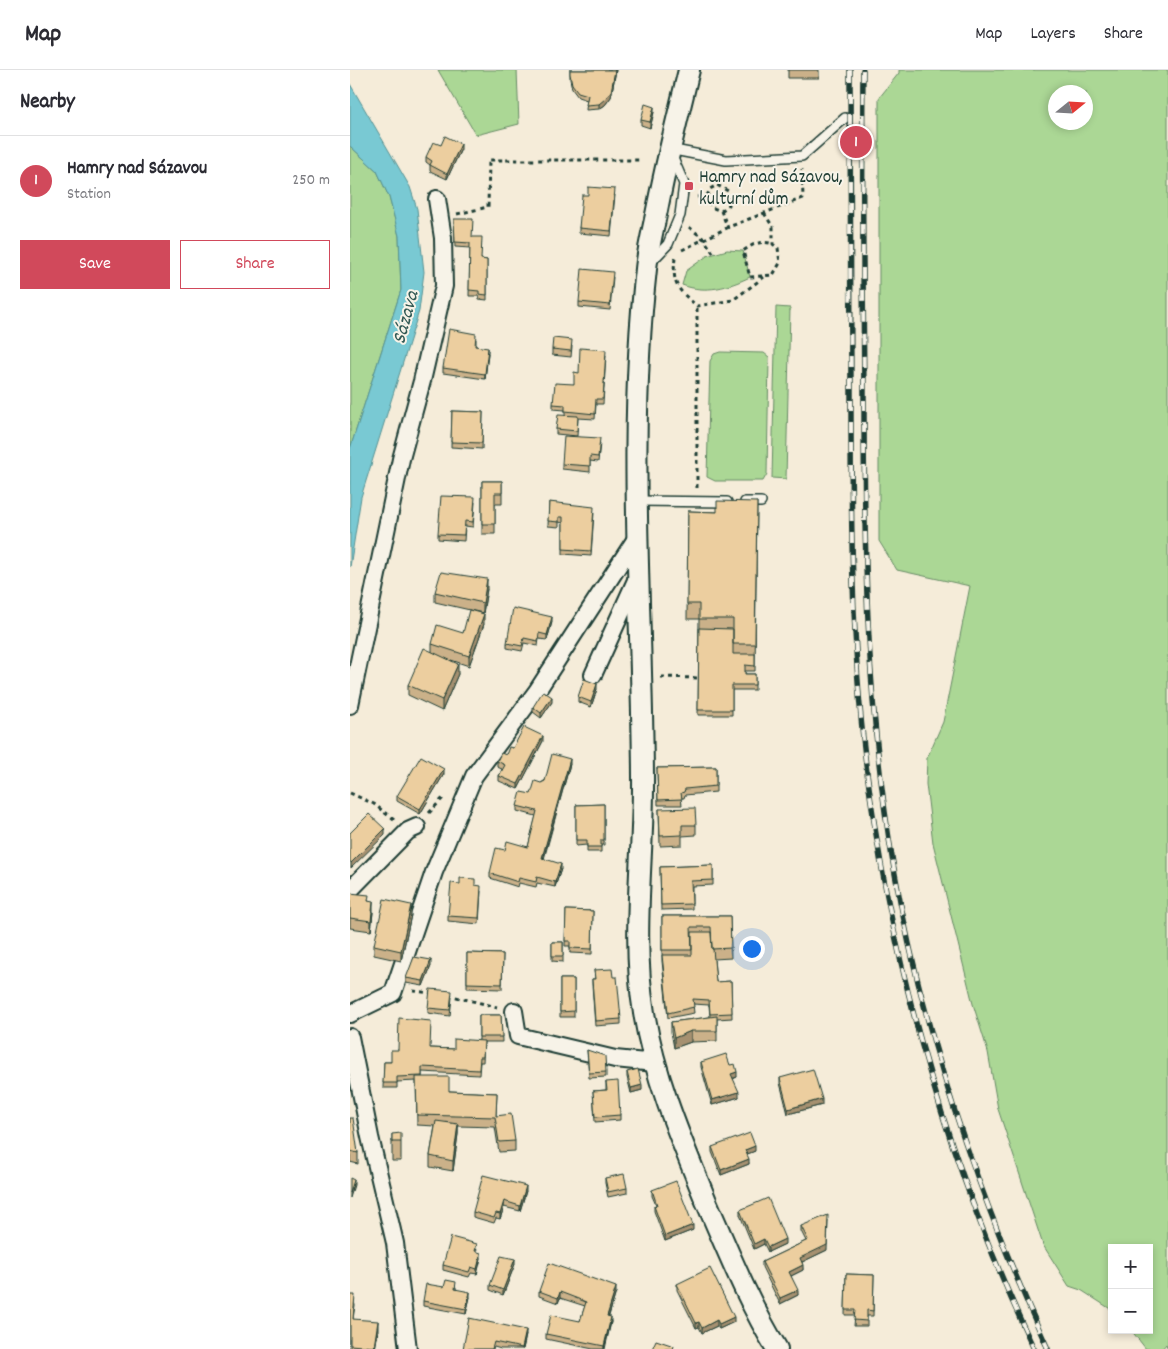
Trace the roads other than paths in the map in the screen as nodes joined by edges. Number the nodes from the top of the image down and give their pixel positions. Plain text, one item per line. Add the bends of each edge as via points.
1 (689, 70) edge
2 (845, 118) dead end
3 (669, 149) junction
4 (438, 199) dead end
5 (637, 501) junction
6 (762, 502) dead end
7 (637, 537) junction
8 (638, 576) junction
9 (593, 675) dead end
10 (350, 705) edge
11 (413, 829) road end
12 (350, 890) edge
13 (514, 1011) road end
14 (350, 1014) edge
15 (350, 1037) edge
16 (656, 1063) junction
17 (408, 1349) edge
18 (777, 1349) edge

1 - 3 street
2 - 3 lane via 802,156 726,160
3 - 5 street via 646,267 639,353
4 - 10 street via 444,286 401,459
5 - 6 lane
5 - 7 street
7 - 8 street
7 - 14 street via 537,691 474,776 434,872 393,993
8 - 9 street
8 - 16 street via 643,778 639,962 644,1013
11 - 12 street
13 - 16 street via 518,1036 615,1059
15 - 17 street via 395,1243
16 - 18 street via 674,1123 736,1271

